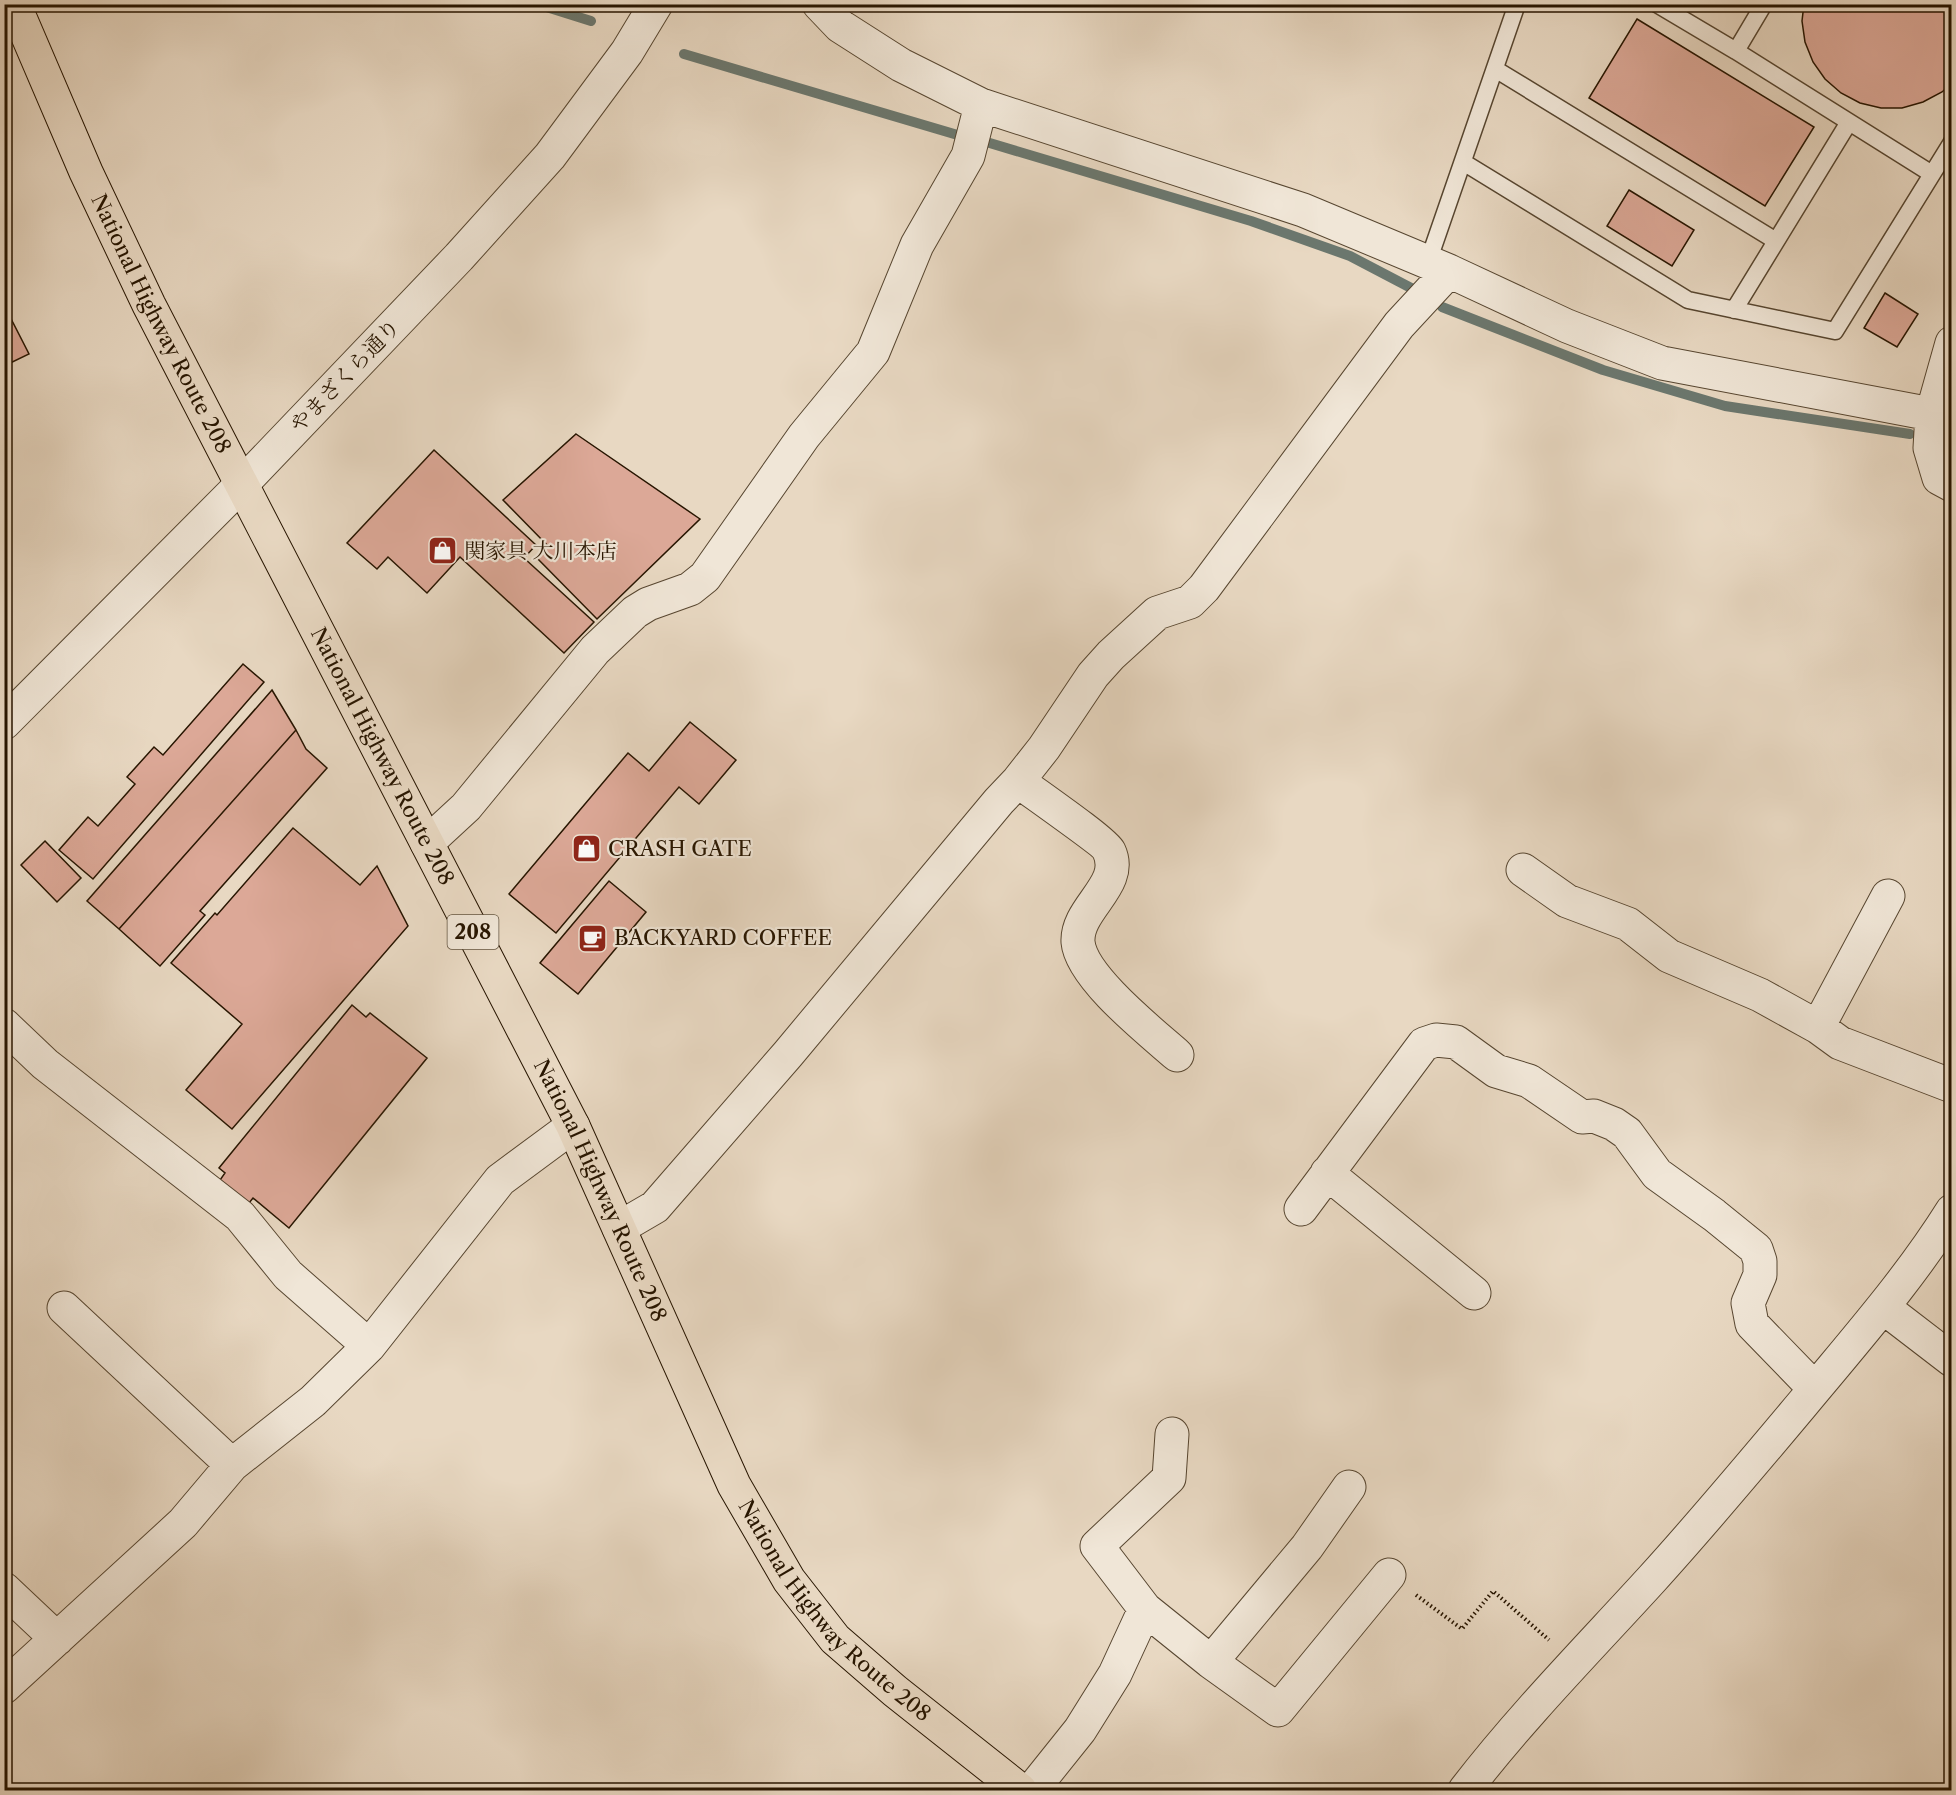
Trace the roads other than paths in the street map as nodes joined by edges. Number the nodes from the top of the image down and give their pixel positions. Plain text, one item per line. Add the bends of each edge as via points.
1 (14, 4) edge
2 (656, 4) edge
3 (819, 4) edge
4 (1517, 4) edge
5 (1657, 4) edge
6 (1764, 4) edge
7 (1736, 51) junction
8 (1495, 69) junction
9 (981, 105) junction
10 (1849, 122) junction
11 (1952, 142) edge
12 (1463, 162) junction
13 (1932, 174) junction
14 (1776, 241) junction
15 (1439, 266) junction
16 (1734, 310) junction
17 (1952, 344) edge
18 (1942, 416) edge
19 (242, 484) junction
20 (1952, 485) edge
21 (4, 723) edge
22 (1018, 781) junction
23 (427, 843) junction
24 (1523, 870) dead end
25 (1888, 896) dead end
26 (4, 1025) edge
27 (1818, 1027) junction
28 (1177, 1055) dead end
29 (1952, 1086) edge
30 (573, 1126) junction
31 (1327, 1173) junction
32 (1301, 1209) dead end
33 (1952, 1211) edge
34 (619, 1228) junction
35 (1474, 1293) dead end
36 (1883, 1307) junction
37 (64, 1308) dead end
38 (369, 1346) junction
39 (1952, 1360) edge
40 (1815, 1389) junction
41 (1172, 1434) dead end
42 (232, 1465) junction
43 (1348, 1487) dead end
44 (1389, 1575) road end
45 (4, 1589) edge
46 (1145, 1609) junction
47 (57, 1639) junction
48 (1211, 1662) junction
49 (4, 1687) edge
50 (1020, 1791) edge
51 (1032, 1791) edge
52 (1465, 1791) edge

1 - 19 highway, National Highway Route 208 / 208 via 86,172 149,305
2 - 19 street, やまざくら通り via 627,52 550,156
3 - 9 street via 840,26 902,65
4 - 8 lane
5 - 7 lane
6 - 7 lane
7 - 10 lane
8 - 12 lane
8 - 14 lane
9 - 15 street via 1303,210
9 - 23 street via 968,156 917,245 873,352 804,436 705,577 690,589 635,612 595,650 466,807
10 - 13 lane
10 - 14 lane
11 - 13 lane
12 - 15 lane
12 - 16 lane via 1688,300
13 - 16 lane via 1835,331
14 - 16 lane
15 - 18 street via 1567,326 1662,363
15 - 22 street via 1204,588 1190,602 1157,613 1111,655
17 - 18 street
18 - 20 street via 1930,448 1939,478
19 - 21 street, やまざくら通り
19 - 23 highway, National Highway Route 208 / 208
22 - 28 street via 1109,849 1113,868 1109,880 1081,923 1078,942 1090,969 1115,999
22 - 34 street via 655,1207
23 - 30 highway, National Highway Route 208 / 208
24 - 27 street via 1567,901 1628,924 1669,956 1760,995
25 - 27 street
26 - 38 street via 45,1064 240,1216 288,1275
27 - 29 street via 1840,1043
30 - 34 highway, National Highway Route 208 / 208
30 - 38 street via 500,1180
31 - 32 street
31 - 35 street
31 - 40 street via 1424,1044 1436,1040 1456,1042 1496,1071 1529,1081 1582,1117 1594,1116 1614,1124 1627,1133 1657,1174 1756,1249 1760,1275 1748,1303 1752,1324
33 - 36 street
34 - 50 highway, National Highway Route 208 / 208 via 734,1485 789,1580 835,1639
36 - 39 street
36 - 40 street
37 - 42 street
38 - 42 street via 313,1401
40 - 52 street via 1658,1572 1500,1745
41 - 46 street via 1169,1478 1098,1546
42 - 47 street via 183,1523
43 - 48 street via 1307,1547
44 - 48 street via 1278,1710
45 - 47 street
46 - 48 street
46 - 51 street via 1115,1674 1080,1730
47 - 49 street

